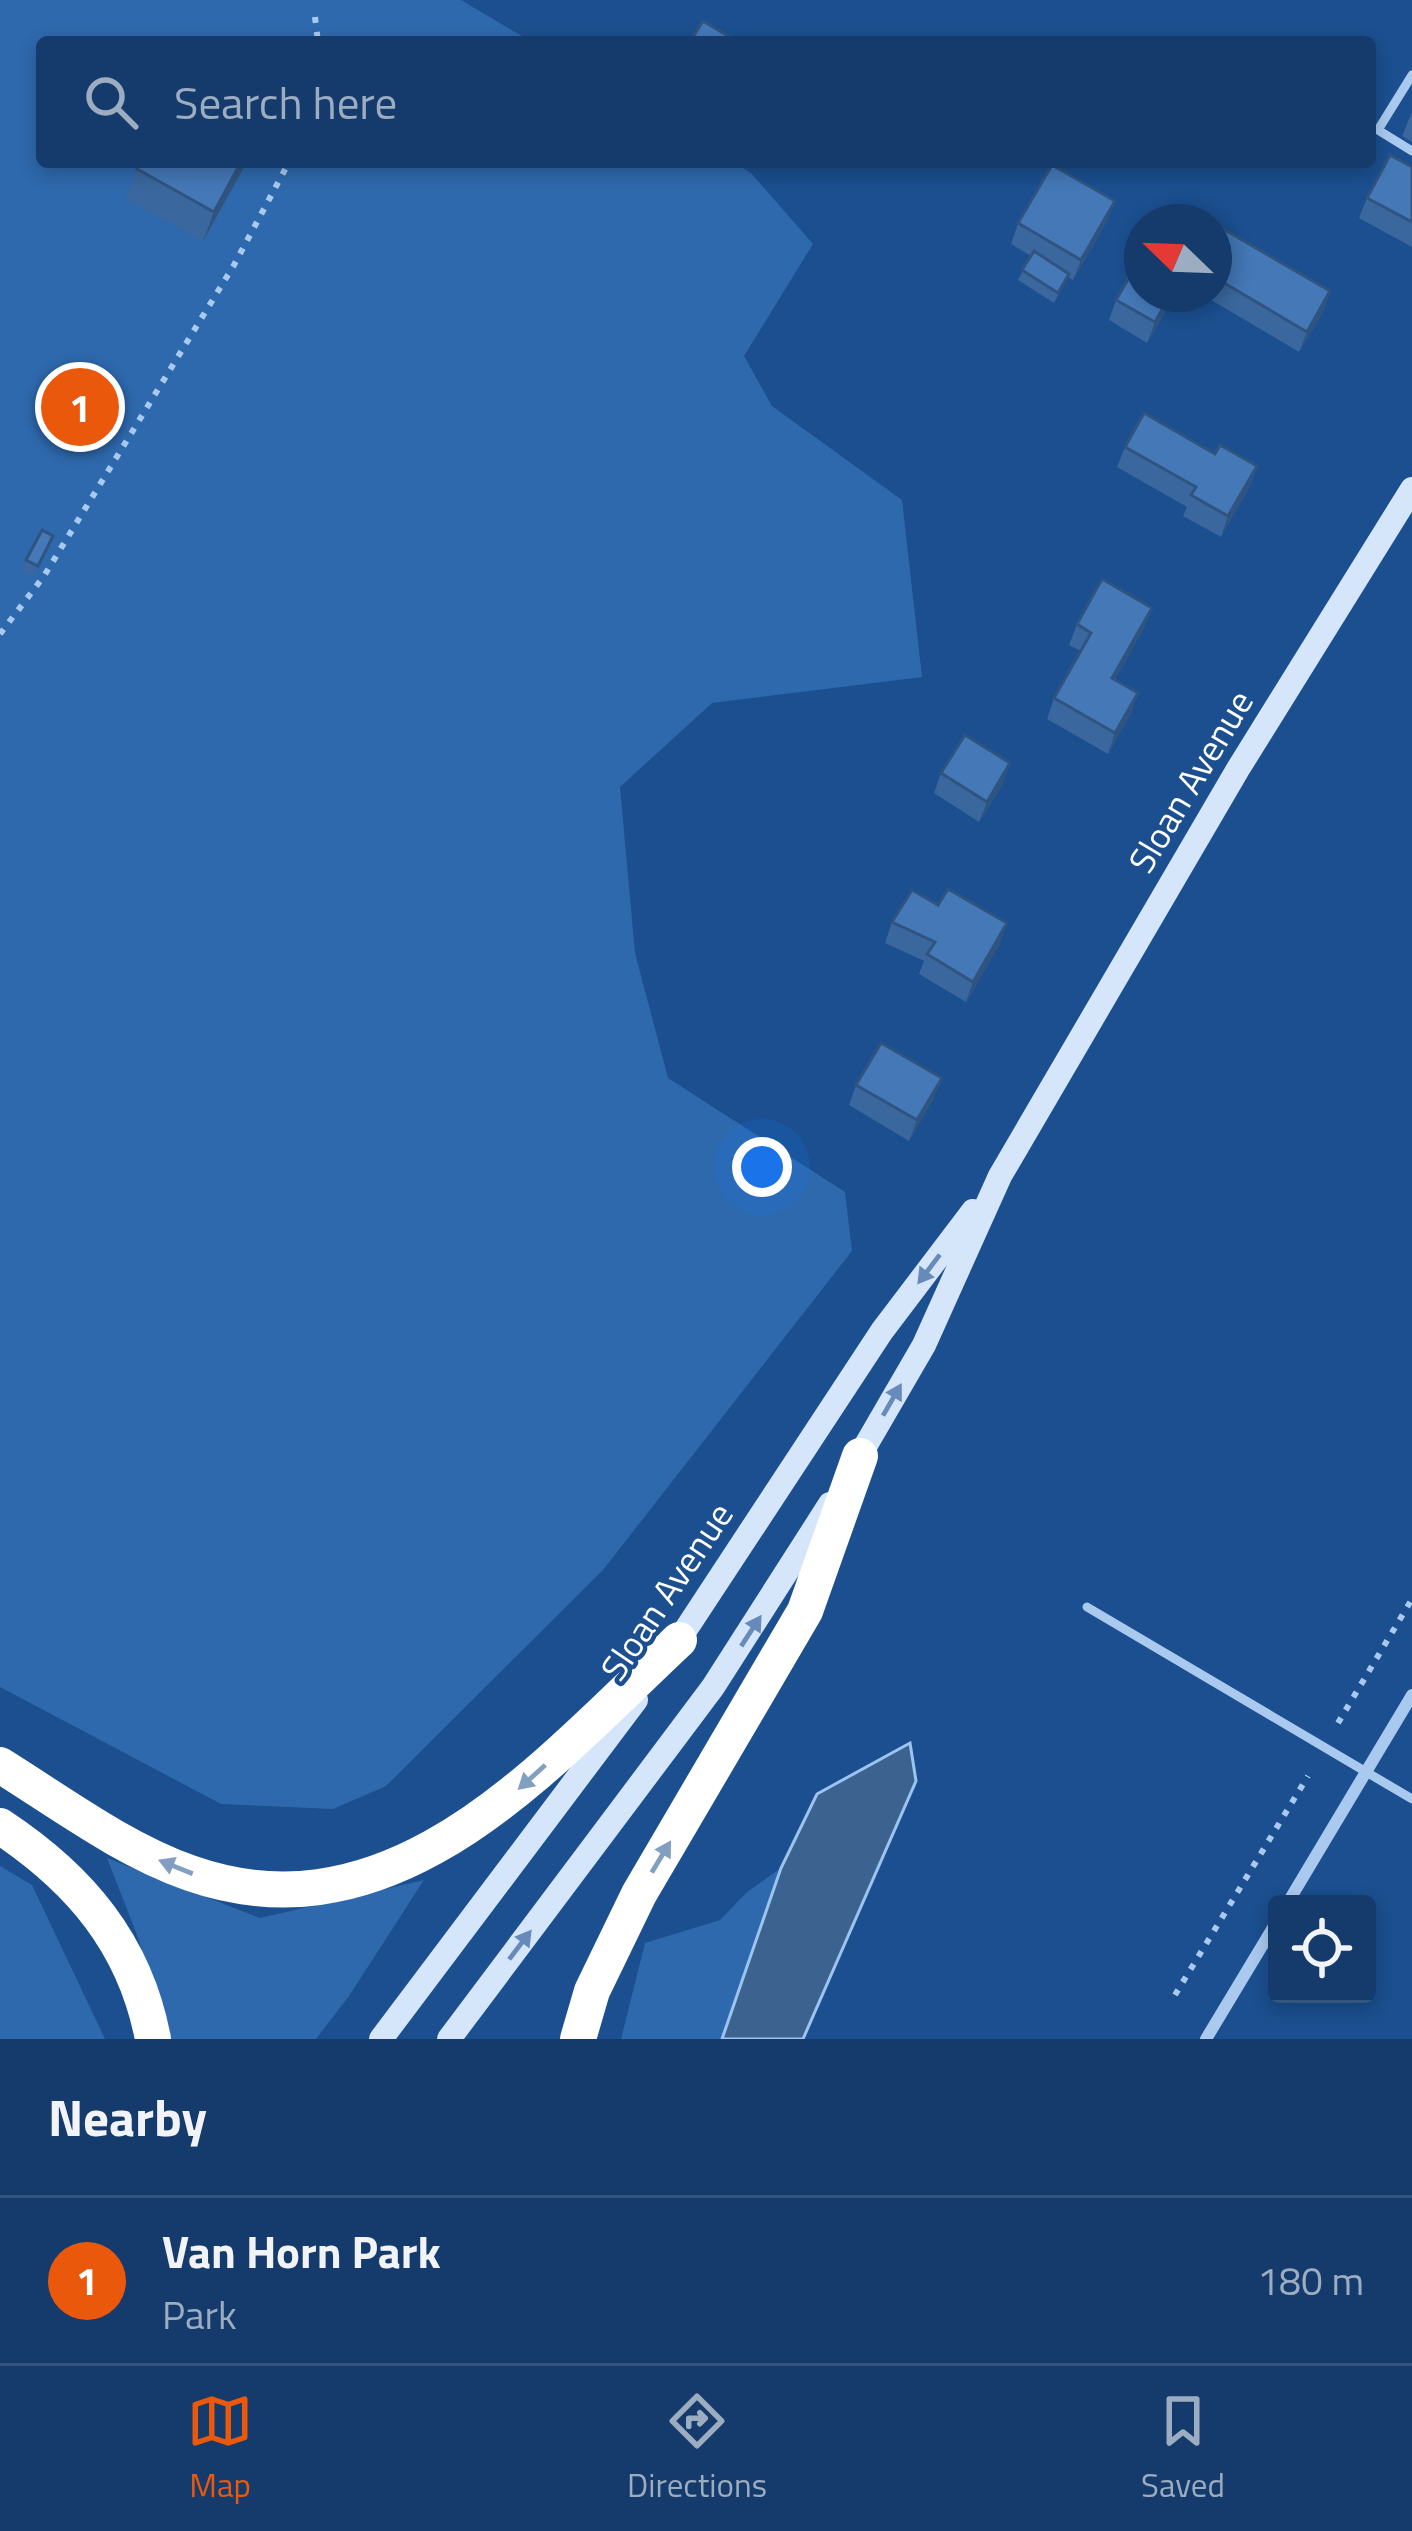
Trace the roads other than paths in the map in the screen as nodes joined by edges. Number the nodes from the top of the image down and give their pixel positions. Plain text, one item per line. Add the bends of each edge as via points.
1 (1412, 75) edge
2 (1412, 152) edge
3 (1409, 496) edge
4 (1000, 1176) junction
5 (860, 1456) junction
6 (1087, 1607) dead end
7 (679, 1640) junction
8 (1412, 1695) edge
9 (0, 1765) edge
10 (1366, 1772) junction
11 (1412, 1799) edge
12 (0, 1826) edge
13 (1292, 1895) edge
14 (1268, 1936) edge
15 (153, 2039) edge
16 (381, 2039) edge
17 (449, 2039) edge
18 (578, 2039) edge
19 (1206, 2039) edge

1 - 2 lane via 1378,130
3 - 4 main road, Sloan Avenue
5 -> 4 main road, Sloan Avenue via 924,1345
4 -> 7 main road, Sloan Avenue via 882,1331
17 -> 5 main road, Sloan Avenue via 713,1687
18 -> 5 highway via 628,1914 805,1611
6 - 10 lane
7 -> 9 highway via 483,1818 416,1857 345,1882 279,1890 188,1872
7 - 16 main road, Sloan Avenue
8 - 10 street
10 - 11 lane
10 - 13 street
12 - 15 highway via 63,1873 104,1919 137,1978
14 - 19 street

